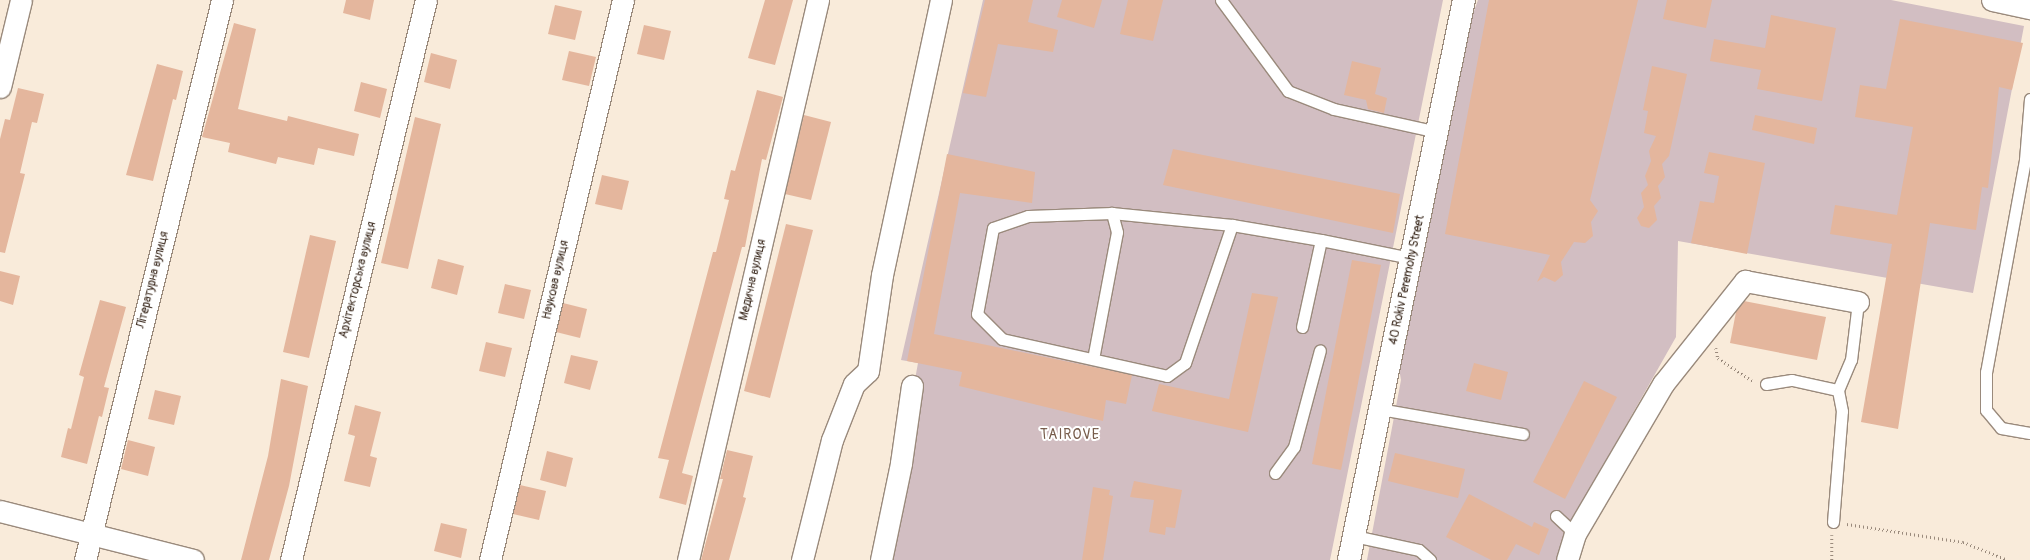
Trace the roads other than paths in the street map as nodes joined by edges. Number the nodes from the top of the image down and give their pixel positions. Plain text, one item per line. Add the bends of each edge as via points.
1 (21, 0) edge
2 (222, 0) edge
3 (426, 0) edge
4 (623, 0) edge
5 (818, 0) edge
6 (941, 0) edge
7 (1221, 0) edge
8 (1464, 0) edge
9 (1992, 0) edge
10 (2030, 8) edge
11 (0, 87) edge
12 (2030, 99) edge
13 (1438, 132) junction
14 (2027, 160) edge
15 (1112, 213) junction
16 (1232, 225) junction
17 (1321, 240) junction
18 (1411, 258) junction
19 (1858, 302) joint
20 (1302, 327) dead end
21 (1320, 350) dead end
22 (1093, 359) junction
23 (1766, 384) road end
24 (912, 386) dead end
25 (1838, 390) junction
26 (1380, 409) junction
27 (2030, 433) edge
28 (1523, 434) dead end
29 (1275, 473) dead end
30 (0, 512) edge
31 (1556, 516) dead end
32 (1833, 522) road end
33 (91, 534) junction
34 (1575, 534) junction
35 (1354, 536) junction
36 (85, 560) edge
37 (193, 560) edge
38 (291, 560) edge
39 (490, 560) edge
40 (688, 560) edge
41 (802, 560) edge
42 (881, 560) edge
43 (1349, 560) edge
44 (1430, 560) edge
45 (1567, 560) edge

1 - 11 street
2 - 33 street, Літературна вулиця
3 - 38 street, Архітекторська вулиця
4 - 39 street, Наукова вулиця
5 - 40 street, Медична вулиця
6 - 41 street via 882,275 868,371 854,384 832,440
7 - 13 lane via 1288,91 1334,109
8 - 13 street, 40 Rokiv Peremohy Street
9 - 10 street
12 - 14 lane
13 - 18 street, 40 Rokiv Peremohy Street
14 - 27 lane via 1986,372 1986,410 2001,428
15 - 16 lane
15 - 22 lane via 1117,232
15 - 22 lane via 1028,216 993,228 977,314 1002,339 1069,357
16 - 17 lane
16 - 22 lane via 1185,362 1167,376
17 - 18 lane
17 - 20 lane
18 - 26 street, 40 Rokiv Peremohy Street
19 - 25 lane via 1851,360
19 - 34 street via 1745,280 1663,384
21 - 29 lane via 1294,448
23 - 25 lane via 1792,380
24 - 42 street via 901,463
25 - 32 lane via 1842,411
26 - 28 lane
26 - 35 street, 40 Rokiv Peremohy Street
30 - 33 street
31 - 34 lane
33 - 36 street, Літературна вулиця
33 - 37 street
34 - 45 street
35 - 43 street, 40 Rokiv Peremohy Street
35 - 44 lane via 1419,550

